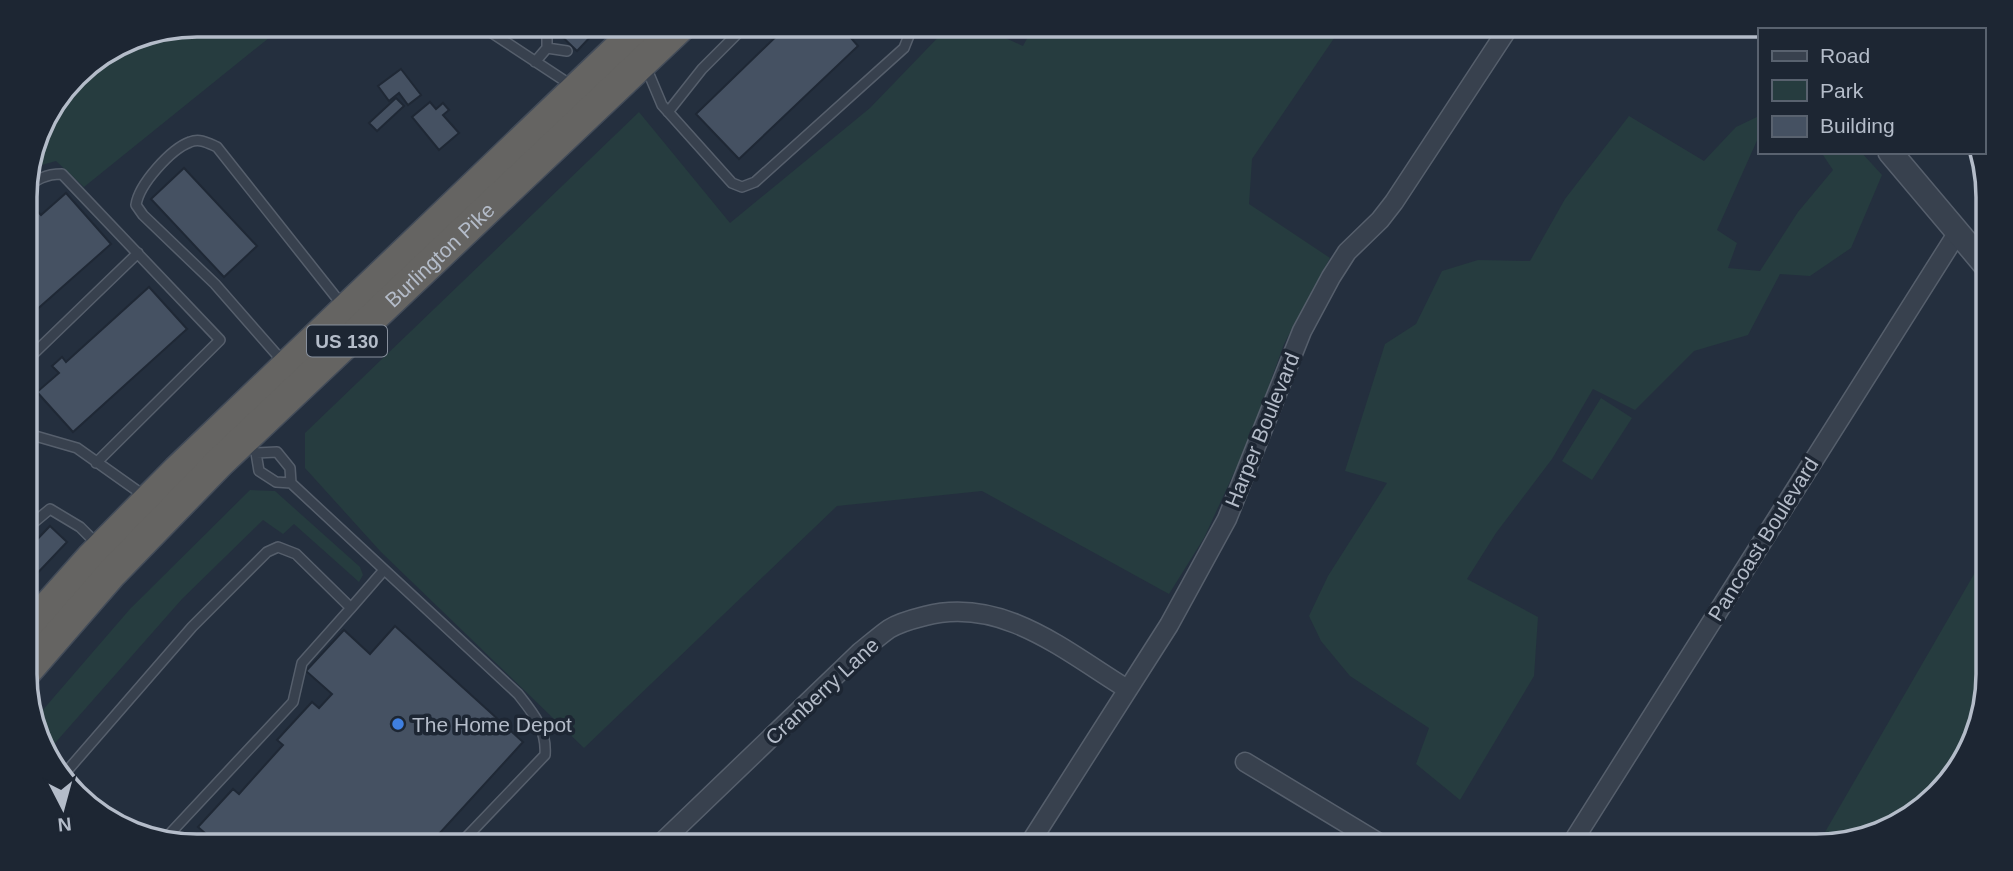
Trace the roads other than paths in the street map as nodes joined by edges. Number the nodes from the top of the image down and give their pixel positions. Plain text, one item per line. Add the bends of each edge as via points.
1 (498, 37) edge
2 (547, 37) edge
3 (630, 37) edge
4 (670, 37) edge
5 (734, 37) edge
6 (908, 37) edge
7 (1502, 37) edge
8 (557, 40) dead end
9 (547, 48) junction
10 (567, 51) dead end
11 (535, 62) junction
12 (645, 62) junction
13 (575, 88) junction
14 (668, 112) junction
15 (1892, 154) edge
16 (38, 180) edge
17 (1958, 232) junction
18 (138, 253) junction
19 (1976, 254) edge
20 (346, 308) junction
21 (37, 350) edge
22 (286, 365) junction
23 (37, 436) edge
24 (250, 446) junction
25 (96, 463) junction
26 (291, 483) junction
27 (149, 499) junction
28 (37, 520) edge
29 (101, 548) junction
30 (384, 570) junction
31 (351, 608) junction
32 (37, 616) edge
33 (37, 660) edge
34 (1127, 689) junction
35 (1245, 762) dead end
36 (68, 769) edge
37 (171, 832) edge
38 (469, 834) edge
39 (676, 834) edge
40 (1036, 834) edge
41 (1364, 834) edge
42 (1578, 834) edge

1 - 11 lane
2 - 9 lane
3 - 13 highway, Burlington Pike / US 130
4 - 12 highway, Burlington Pike / US 130
5 - 14 lane
6 - 14 lane via 904,48 755,183 742,187 732,183
7 - 34 street, Harper Boulevard via 1394,202 1347,252 1331,277 1301,331 1227,519 1169,625
8 - 9 lane
9 - 10 lane
9 - 11 lane
11 - 13 lane
12 - 14 lane
12 - 24 highway, Burlington Pike / US 130
13 - 20 highway, Burlington Pike / US 130
15 - 17 street
16 - 18 lane via 62,174
17 - 19 street
17 - 42 street, Pancoast Boulevard
18 - 21 lane
18 - 25 lane via 220,340
20 - 22 highway, Burlington Pike / US 130
20 - 22 lane via 217,147 191,141 168,159 147,179 136,205 152,228 215,284
22 - 27 highway, Burlington Pike / US 130
23 - 25 lane via 77,448
24 - 26 lane via 259,471 276,482
24 - 26 lane via 277,452 290,468
24 - 33 highway, Burlington Pike / US 130 via 112,573
25 - 27 lane
26 - 30 lane
27 - 29 highway, Burlington Pike / US 130
28 - 29 lane via 50,509 80,527
29 - 32 highway, Burlington Pike / US 130
30 - 31 lane
30 - 38 lane via 518,694 546,738 545,755
31 - 36 lane via 296,554 278,547 267,552 191,627
31 - 37 lane via 302,663 293,702
34 - 39 street, Cranberry Lane via 1028,628 987,612 945,611 907,621 890,628 859,653
34 - 40 street, Harper Boulevard
35 - 41 street

